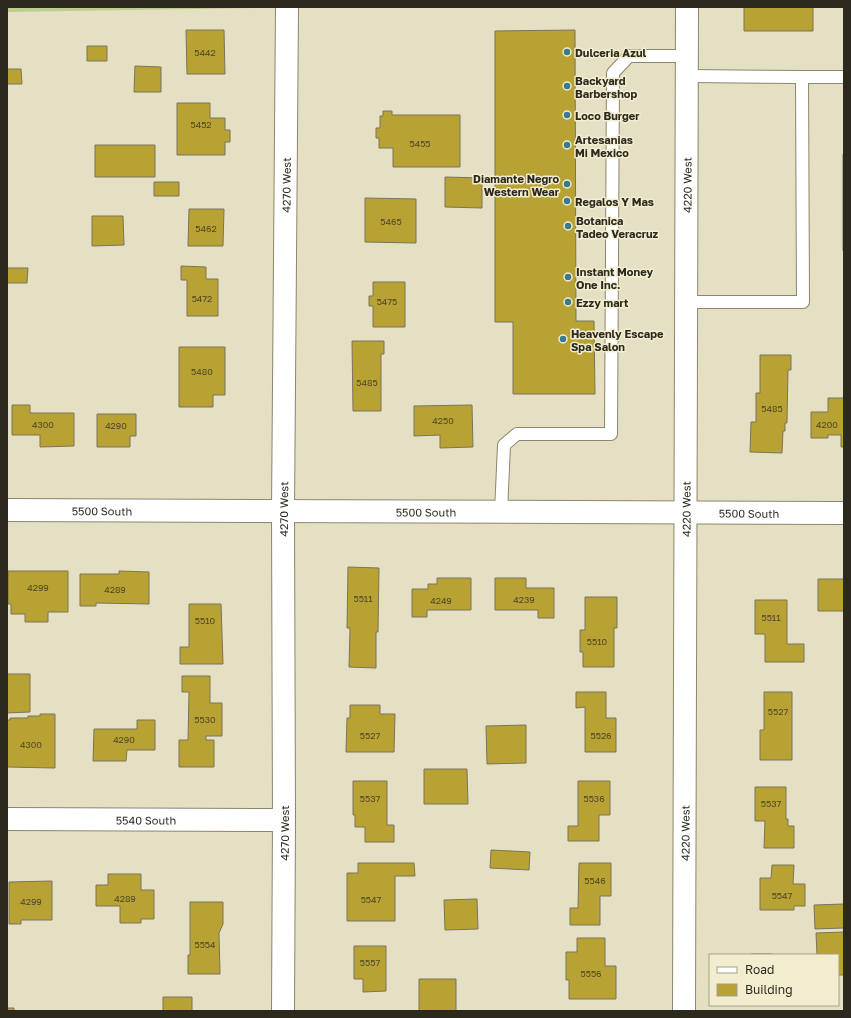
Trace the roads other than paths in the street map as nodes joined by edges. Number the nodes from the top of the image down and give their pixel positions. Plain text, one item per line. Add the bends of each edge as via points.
1 (287, 7) edge
2 (687, 7) edge
3 (687, 66) junction
4 (802, 77) junction
5 (844, 77) edge
6 (686, 302) junction
7 (7, 510) edge
8 (283, 511) junction
9 (502, 512) junction
10 (686, 513) junction
11 (844, 513) edge
12 (7, 819) edge
13 (284, 820) junction
14 (283, 1011) edge
15 (684, 1011) edge

1 - 8 street, 4270 West
2 - 3 street, 4220 West
3 - 4 lane
3 - 6 street, 4220 West
3 - 9 lane via 629,56 613,73 611,434 517,434 504,445
4 - 5 lane
4 - 6 lane via 803,302
6 - 10 street, 4220 West
7 - 8 street, 5500 South
8 - 9 street, 5500 South
8 - 13 street, 4270 West
9 - 10 street, 5500 South
10 - 11 street, 5500 South
10 - 15 street, 4220 West
12 - 13 street, 5540 South
13 - 14 street, 4270 West

